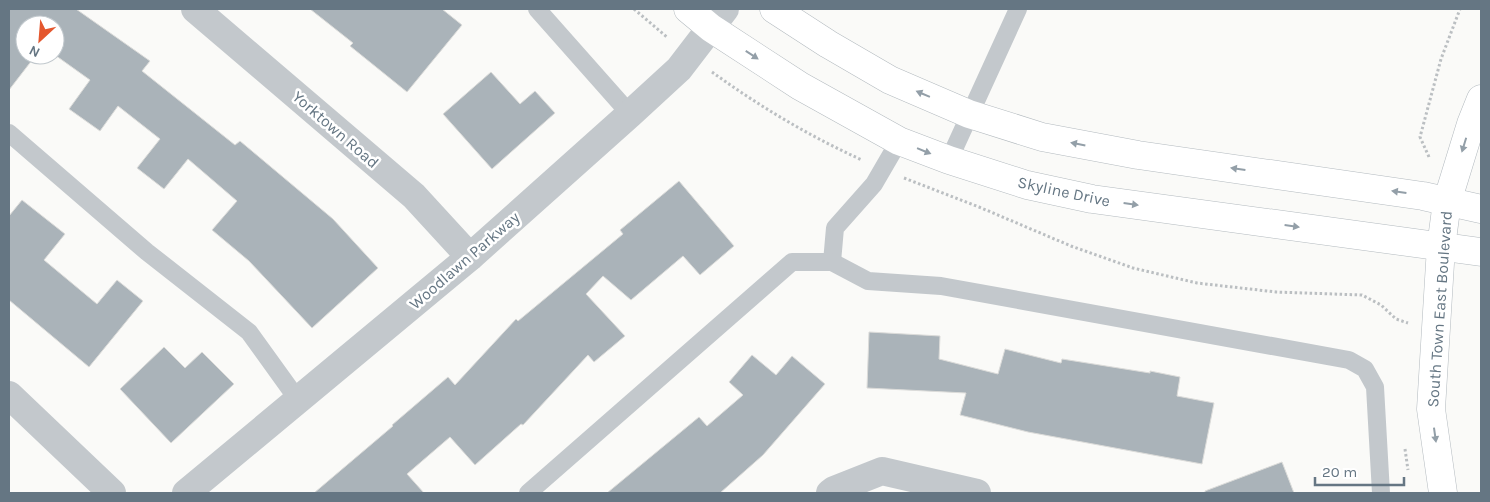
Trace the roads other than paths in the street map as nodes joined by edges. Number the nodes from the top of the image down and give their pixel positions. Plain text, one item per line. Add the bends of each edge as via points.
1 (195, 9) edge
2 (537, 9) edge
3 (688, 9) edge
4 (774, 9) edge
5 (1018, 9) edge
6 (718, 18) edge
7 (1481, 99) edge
8 (630, 114) junction
9 (969, 114) junction
10 (9, 133) edge
11 (899, 140) junction
12 (949, 160) junction
13 (1447, 202) junction
14 (1481, 209) edge
15 (1441, 247) junction
16 (1481, 252) edge
17 (470, 257) junction
18 (832, 262) junction
19 (9, 395) edge
20 (298, 400) junction
21 (112, 493) edge
22 (186, 493) edge
23 (528, 493) edge
24 (830, 493) edge
25 (977, 493) edge
26 (1381, 493) edge
27 (1443, 493) edge

1 - 17 street, Yorktown Road via 414,196
2 - 8 lane
3 - 6 main road, Skyline Drive
9 -> 4 main road via 890,80
5 - 9 lane
6 - 8 street, Woodlawn Parkway via 690,56
6 -> 11 main road, Skyline Drive via 800,86
7 -> 13 main road, South Town East Boulevard
8 - 17 street, Woodlawn Parkway
9 - 12 lane
13 -> 9 main road via 1042,137
10 - 20 lane via 147,252 250,332
11 -> 12 main road, Skyline Drive
11 - 18 lane via 874,184 835,228
12 -> 15 main road, Skyline Drive via 1027,185 1092,199
13 - 14 main road
13 - 15 main road, South Town East Boulevard
15 - 16 main road, Skyline Drive
15 -> 27 main road, South Town East Boulevard via 1431,409
17 - 20 street, Woodlawn Parkway
18 - 23 lane via 792,262
18 - 26 lane via 868,281 941,286 1349,360 1365,369 1376,387
19 - 21 street
20 - 22 street, Woodlawn Parkway
24 - 25 street via 882,471

